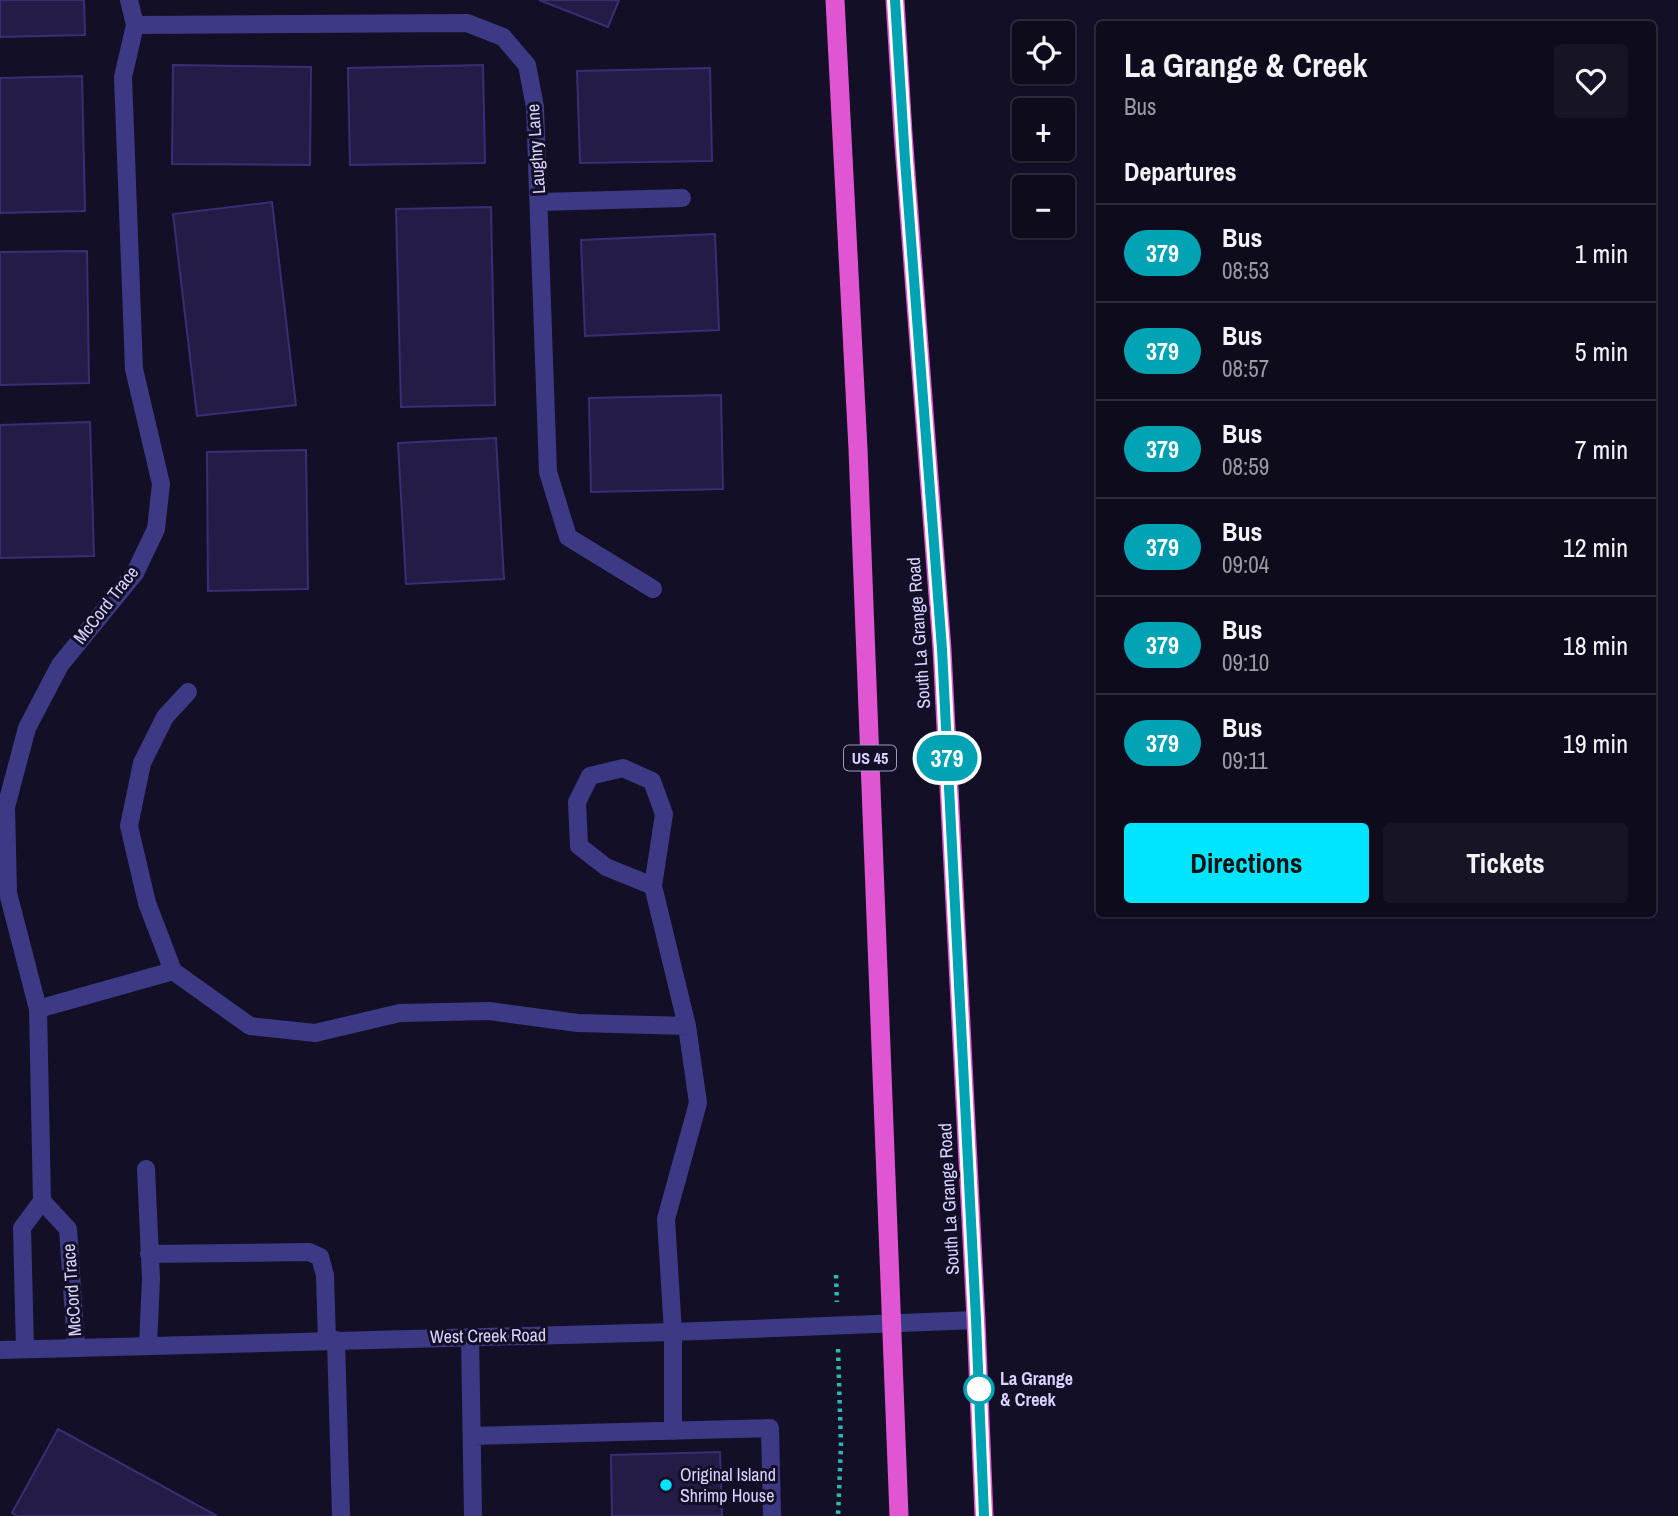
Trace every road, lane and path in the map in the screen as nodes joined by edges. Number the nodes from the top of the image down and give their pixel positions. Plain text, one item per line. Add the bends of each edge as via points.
1 (129, 0) edge
2 (835, 0) edge
3 (895, 0) edge
4 (135, 26) junction
5 (682, 198) dead end
6 (540, 202) junction
7 (653, 589) dead end
8 (188, 692) dead end
9 (653, 886) junction
10 (173, 971) junction
11 (38, 1009) junction
12 (687, 1026) junction
13 (146, 1168) dead end
14 (42, 1201) junction
15 (149, 1254) junction
16 (976, 1320) junction
17 (892, 1323) junction
18 (673, 1332) junction
19 (470, 1337) junction
20 (331, 1341) junction
21 (148, 1345) junction
22 (76, 1348) junction
23 (24, 1349) junction
24 (0, 1350) edge
25 (838, 1377) dead end
26 (673, 1431) junction
27 (472, 1436) junction
28 (341, 1516) edge
29 (473, 1516) edge
30 (772, 1516) edge
31 (838, 1516) edge
32 (899, 1516) edge
33 (984, 1516) edge

1 - 4 street, McCord Trace
2 - 17 highway, US 45 via 858,449
3 - 16 highway, South La Grange Road via 942,649
4 - 6 street, Laughry Lane via 467,23 503,37 527,65 535,107
4 - 11 street, McCord Trace via 123,77 134,369 161,484 156,529 135,573 60,665 26,728 6,807 8,893
5 - 6 street
6 - 7 street, Laughry Lane via 548,472 568,537
8 - 10 street via 165,717 142,763 129,826 147,903
9 - 9 street via 664,814 652,780 623,768 590,776 577,802 579,846 606,867
9 - 12 street
10 - 11 street
10 - 12 street via 250,1026 276,1029 315,1033 400,1013 489,1011 578,1023
11 - 14 street, McCord Trace
12 - 18 street via 698,1103 666,1219
13 - 15 street
14 - 22 street, McCord Trace via 68,1228
14 - 23 street via 22,1227
15 - 20 street via 309,1252 320,1257
15 - 21 street
16 - 17 street, West Creek Road
16 - 33 highway, South La Grange Road
17 - 18 street, West Creek Road
17 - 32 highway, US 45
18 - 19 street, West Creek Road
18 - 26 street
19 - 20 street, West Creek Road
19 - 27 street
20 - 21 street, West Creek Road
20 - 28 street
21 - 22 street, West Creek Road
22 - 23 street, West Creek Road
23 - 24 street, West Creek Road
25 - 31 path
26 - 27 street
26 - 30 street via 770,1429
27 - 29 street

